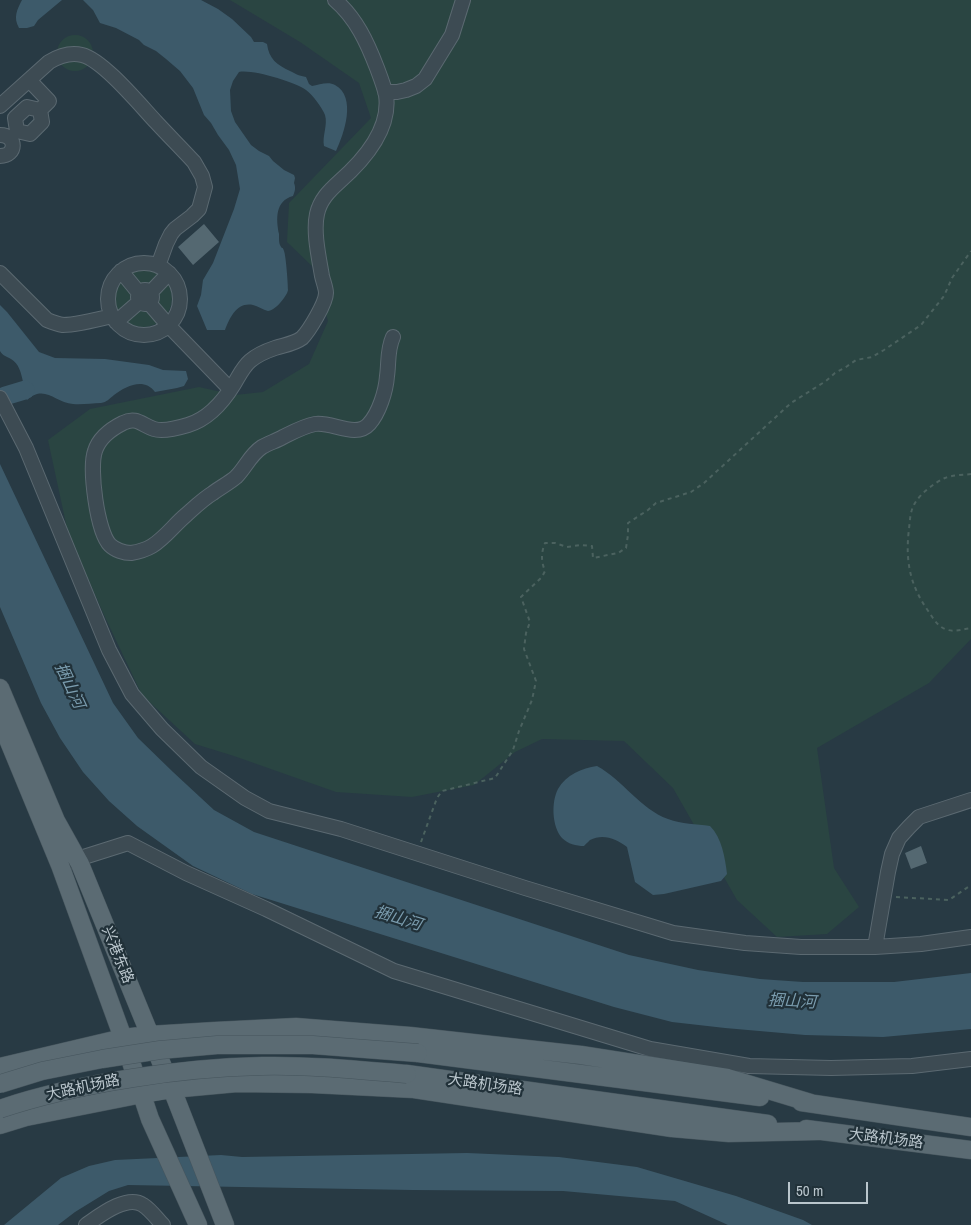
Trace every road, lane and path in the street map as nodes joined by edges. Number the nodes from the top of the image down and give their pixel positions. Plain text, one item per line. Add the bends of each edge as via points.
1 (337, 0) edge
2 (463, 0) edge
3 (29, 80) junction
4 (385, 92) junction
5 (0, 106) edge
6 (9, 135) edge
7 (0, 156) edge
8 (971, 251) edge
9 (163, 269) junction
10 (120, 271) junction
11 (0, 273) edge
12 (144, 298) junction
13 (114, 319) junction
14 (168, 325) junction
15 (392, 337) dead end
16 (230, 390) junction
17 (0, 398) edge
18 (971, 474) edge
19 (971, 628) edge
20 (0, 688) edge
21 (0, 720) edge
22 (971, 800) edge
23 (417, 852) junction
24 (77, 859) junction
25 (60, 865) junction
26 (971, 885) edge
27 (895, 897) dead end
28 (971, 937) edge
29 (875, 947) junction
30 (150, 1035) junction
31 (123, 1038) junction
32 (971, 1059) edge
33 (0, 1067) edge
34 (0, 1084) edge
35 (172, 1089) junction
36 (142, 1094) junction
37 (811, 1103) junction
38 (0, 1109) edge
39 (0, 1126) edge
40 (971, 1127) edge
41 (818, 1130) junction
42 (971, 1150) edge
43 (223, 1218) edge
44 (197, 1223) edge
45 (86, 1225) edge
46 (163, 1225) edge

1 - 4 street via 361,30
2 - 4 street via 452,35 425,79 406,90
3 - 5 street
3 - 6 street via 50,101 40,110 42,122 30,134
3 - 9 street via 58,57 83,55 101,65 194,162 205,187 199,209 171,234 166,244
4 - 16 street via 386,110 374,142 327,194 318,211 315,224 326,294 321,309 302,337 256,356
6 - 7 street via 13,145 11,151
8 - 23 path via 944,296 921,325 872,357 856,360 791,403 691,492 656,503 628,523 626,548 593,558 592,546 567,547 555,542 544,543 542,564 545,570 521,597 530,622 524,649 536,680 513,750 495,778 442,791
9 - 10 street via 139,262
9 - 12 street
9 - 14 street via 177,285 180,297 178,309
10 - 12 street
10 - 13 street via 111,283 108,295 108,307
11 - 13 street via 47,320 66,325
12 - 13 street
12 - 14 street
13 - 14 street via 121,327 143,335 155,333
14 - 16 street
15 - 16 street via 383,398 376,414 363,430 316,424 292,432 256,452 238,475 152,546 130,553 110,544 104,536 97,510 93,478 94,454 103,438 125,421 134,419 156,430 188,425 209,414
17 - 23 street via 30,457 109,650 132,694 162,729 201,766 269,811
18 - 19 path via 946,478 915,503 907,552 910,574 920,599 936,623 947,630
20 - 24 main road, 兴港东路 via 56,821
21 - 25 main road, 兴港东路
22 - 29 street via 919,818 899,838 888,872
23 - 29 street via 673,933 754,944
24 - 25 street
24 - 30 main road, 兴港东路
24 - 32 street via 128,843 394,971 650,1050 749,1066 912,1066
25 - 31 main road, 兴港东路
26 - 27 path via 949,900
28 - 29 street
30 - 31 main road
30 - 35 main road, 兴港东路
30 - 37 main road via 296,1027 410,1036 581,1055 728,1078
31 - 33 main road
31 - 36 main road, 兴港东路
34 - 37 main road, 大路机场路, bridge via 42,1071 160,1050 217,1045 313,1045 418,1053
35 - 36 main road
35 - 41 main road via 236,1084 414,1089 729,1134
35 - 43 main road, 兴港东路
36 - 39 main road via 26,1117
36 - 44 main road, 兴港东路
37 - 40 main road, 大路机场路
38 - 41 main road, 大路机场路, bridge via 56,1092 108,1082 176,1071 265,1066 407,1074
41 - 42 main road, 大路机场路
45 - 46 street via 113,1207 130,1201 143,1204

